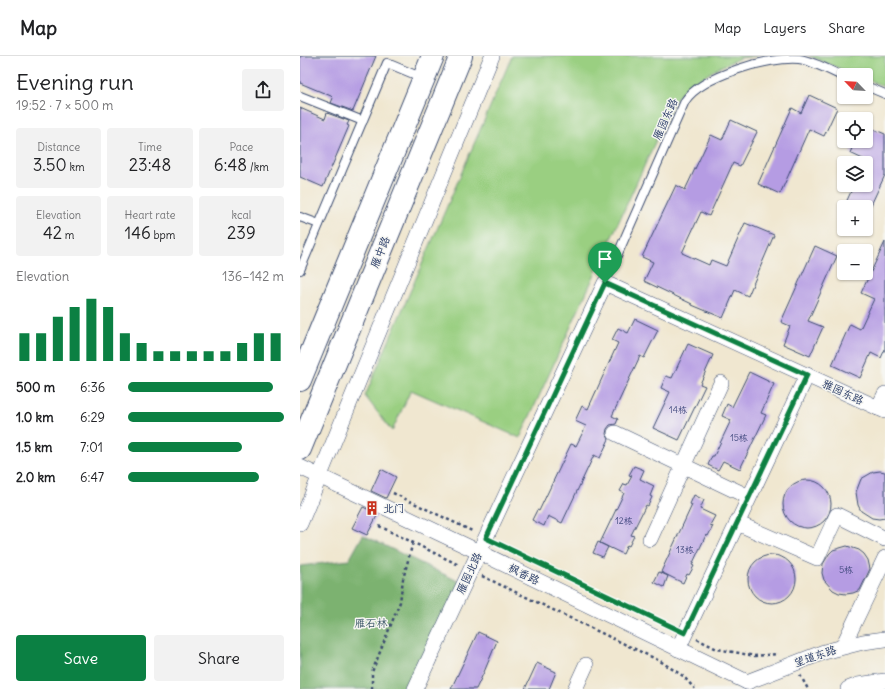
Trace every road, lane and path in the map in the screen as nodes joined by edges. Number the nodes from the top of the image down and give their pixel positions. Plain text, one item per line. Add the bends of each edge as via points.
1 (433, 56) edge
2 (461, 56) edge
3 (492, 56) edge
4 (837, 74) edge
5 (424, 78) junction
6 (873, 89) edge
7 (885, 94) edge
8 (300, 96) edge
9 (363, 121) junction
10 (300, 216) edge
11 (319, 224) junction
12 (300, 270) edge
13 (605, 283) junction
14 (807, 375) junction
15 (300, 380) edge
16 (721, 383) dead end
17 (885, 394) edge
18 (882, 410) edge
19 (615, 434) dead end
20 (300, 449) edge
21 (684, 466) junction
22 (300, 467) edge
23 (319, 476) junction
24 (393, 493) dead end
25 (749, 497) junction
26 (737, 523) junction
27 (300, 524) edge
28 (379, 526) dead end
29 (486, 538) junction
30 (650, 539) dead end
31 (885, 539) edge
32 (413, 542) junction
33 (479, 552) junction
34 (885, 558) edge
35 (471, 570) junction
36 (685, 633) junction
37 (885, 639) edge
38 (842, 646) junction
39 (678, 649) junction
40 (793, 663) junction
41 (586, 665) dead end
42 (885, 681) edge
43 (745, 686) edge
44 (372, 689) edge
45 (415, 689) edge
46 (575, 689) edge
47 (695, 689) edge
48 (808, 689) edge
49 (848, 689) edge

1 - 5 main road
2 - 20 main road, 雁中路
3 - 23 street
4 - 13 lane, 雁园东路 via 804,60 763,62 738,69 700,86 692,93 685,101
5 - 9 lane via 387,63
5 - 15 main road
6 - 7 lane
8 - 9 lane
9 - 11 lane
10 - 11 lane
11 - 12 lane
13 - 14 street, 雅园东路
13 - 29 street, 雁园北路
14 - 18 street, 雅园东路
14 - 25 street
16 - 21 street
17 - 18 street
19 - 21 street
21 - 25 street
21 - 30 street
22 - 23 street, 枫香路
23 - 27 street
23 - 33 street, 枫香路
24 - 29 path
25 - 26 street
26 - 31 street via 817,558 837,515
26 - 36 street
28 - 32 path
29 - 33 street, 雁园北路
29 - 36 path
32 - 35 path
32 - 44 path via 400,602 372,672
33 - 35 street, 雁园北路
33 - 39 street, 枫香路
34 - 38 street
35 - 45 street, 雁园北路
35 - 47 path via 660,661 683,676
36 - 39 street
36 - 40 path via 717,649 755,656 787,653
37 - 38 street, 望道东路
38 - 40 street, 望道东路
39 - 43 street, 枫香路
40 - 43 street, 望道东路
40 - 48 path
41 - 46 street
42 - 49 street

